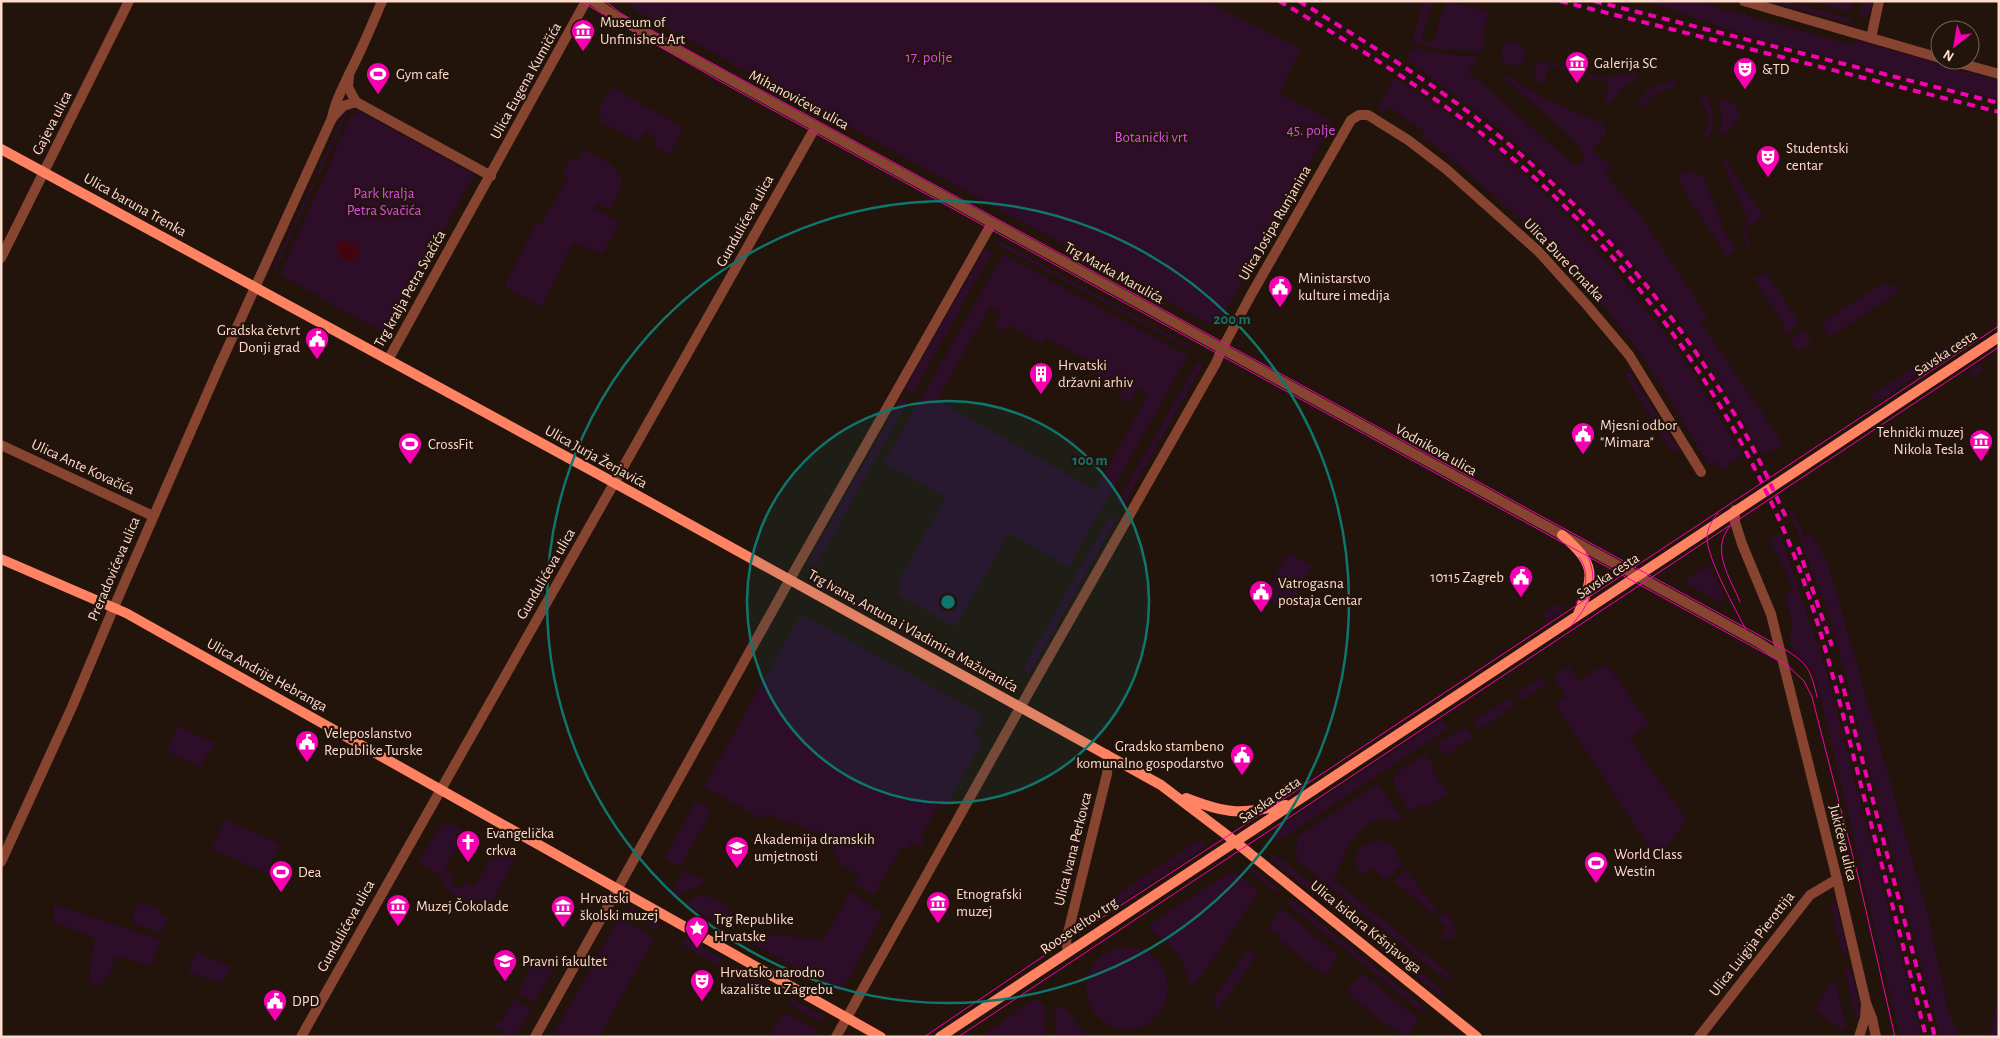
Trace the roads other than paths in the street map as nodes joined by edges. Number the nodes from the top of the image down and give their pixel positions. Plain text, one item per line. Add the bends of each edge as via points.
1 (129, 1) edge
2 (382, 1) edge
3 (586, 1) edge
4 (593, 1) edge
5 (1744, 1) edge
6 (1879, 1) edge
7 (1871, 38) junction
8 (1930, 55) edge
9 (1980, 69) edge
10 (1999, 74) edge
11 (349, 75) junction
12 (356, 102) junction
13 (1358, 115) joint
14 (332, 118) junction
15 (816, 126) junction
16 (1, 150) edge
17 (44, 173) junction
18 (491, 176) junction
19 (992, 223) junction
20 (1, 258) edge
21 (254, 288) junction
22 (1999, 337) edge
23 (1222, 349) junction
24 (388, 360) junction
25 (1, 445) edge
26 (1702, 472) dead end
27 (614, 483) junction
28 (1735, 510) junction
29 (153, 516) junction
30 (1562, 535) junction
31 (1, 559) edge
32 (1637, 576) junction
33 (790, 580) junction
34 (114, 607) junction
35 (1578, 614) junction
36 (1781, 657) junction
37 (1020, 707) junction
38 (1106, 754) junction
39 (441, 789) junction
40 (1174, 794) junction
41 (1292, 803) junction
42 (1235, 841) junction
43 (1, 862) edge
44 (1837, 879) junction
45 (618, 889) junction
46 (1068, 952) junction
47 (1866, 1004) junction
48 (847, 1018) junction
49 (301, 1037) edge
50 (535, 1037) edge
51 (836, 1037) edge
52 (881, 1037) edge
53 (940, 1037) edge
54 (1477, 1037) edge
55 (1699, 1037) edge
56 (1859, 1037) edge
57 (1876, 1037) edge

1 - 17 street, Gajeva ulica
2 - 11 street
3 - 18 street, Ulica Eugena Kumičića
4 - 15 street, Mihanovićeva ulica
5 - 7 street
6 - 7 street
7 - 8 street
9 - 10 street
11 - 12 street via 348,87
11 - 14 street via 336,100
12 - 14 street via 343,106
12 - 18 street
13 - 23 street, Ulica Josipa Runjanina via 1345,130
13 - 26 street, Ulica Đure Crnatka via 1377,119 1415,145 1538,251 1629,355
14 - 21 street
15 - 19 street, Mihanovićeva ulica
15 - 27 street, Gundulićeva ulica
16 - 17 main road, Ulica baruna Trenka
17 - 20 street, Gajeva ulica
17 - 21 main road, Ulica baruna Trenka
18 - 24 street, Trg kralja Petra Svačića
19 - 23 street, Trg Marka Marulića
19 - 33 street
21 - 24 main road, Trg kralja Petra Svačića
21 - 29 street, Preradovićeva ulica
22 - 28 main road, Savska cesta
23 - 30 street, Vodnikova ulica
23 - 37 street
24 - 27 main road, Ulica Jurja Žerjavića
25 - 29 street, Ulica Ante Kovačića
27 - 33 main road, Ulica Jurja Žerjavića
27 - 39 street, Gundulićeva ulica
28 - 32 main road, Savska cesta
28 - 36 street, Jukićeva ulica via 1735,522 1771,614
29 - 34 street, Preradovićeva ulica
30 - 32 street, Vodnikova ulica
30 - 35 main road via 1580,552 1589,567 1590,583
31 - 34 main road, Ulica Andrije Hebranga
32 - 35 main road, Savska cesta
32 - 36 street
33 - 37 main road, Trg Ivana, Antuna i Vladimira Mažuranića
33 - 45 street, Trg Ivana, Antuna i Vladimira Mažuranića
34 - 39 main road, Ulica Andrije Hebranga
34 - 43 street, Preradovićeva ulica
35 - 41 main road, Savska cesta
36 - 44 street, Jukićeva ulica
37 - 38 main road
37 - 48 street, Trg Ivana, Antuna i Vladimira Mažuranića
38 - 40 main road
38 - 46 street, Ulica Ivana Perkovca via 1107,774 1066,941
39 - 45 main road, Ulica Andrije Hebranga
39 - 49 street, Gundulićeva ulica
40 - 41 main road via 1227,812 1251,812
40 - 42 main road, Ulica Isidora Kršnjavoga
41 - 42 main road, Savska cesta
42 - 46 main road, Rooseveltov trg
42 - 54 main road, Ulica Isidora Kršnjavoga
44 - 47 street, Jukićeva ulica
44 - 55 street, Ulica Luigija Pierottija via 1810,895
45 - 48 main road
45 - 50 street
46 - 53 main road, Rooseveltov trg
47 - 56 street
47 - 57 street, Jukićeva ulica
48 - 51 street
48 - 52 main road

